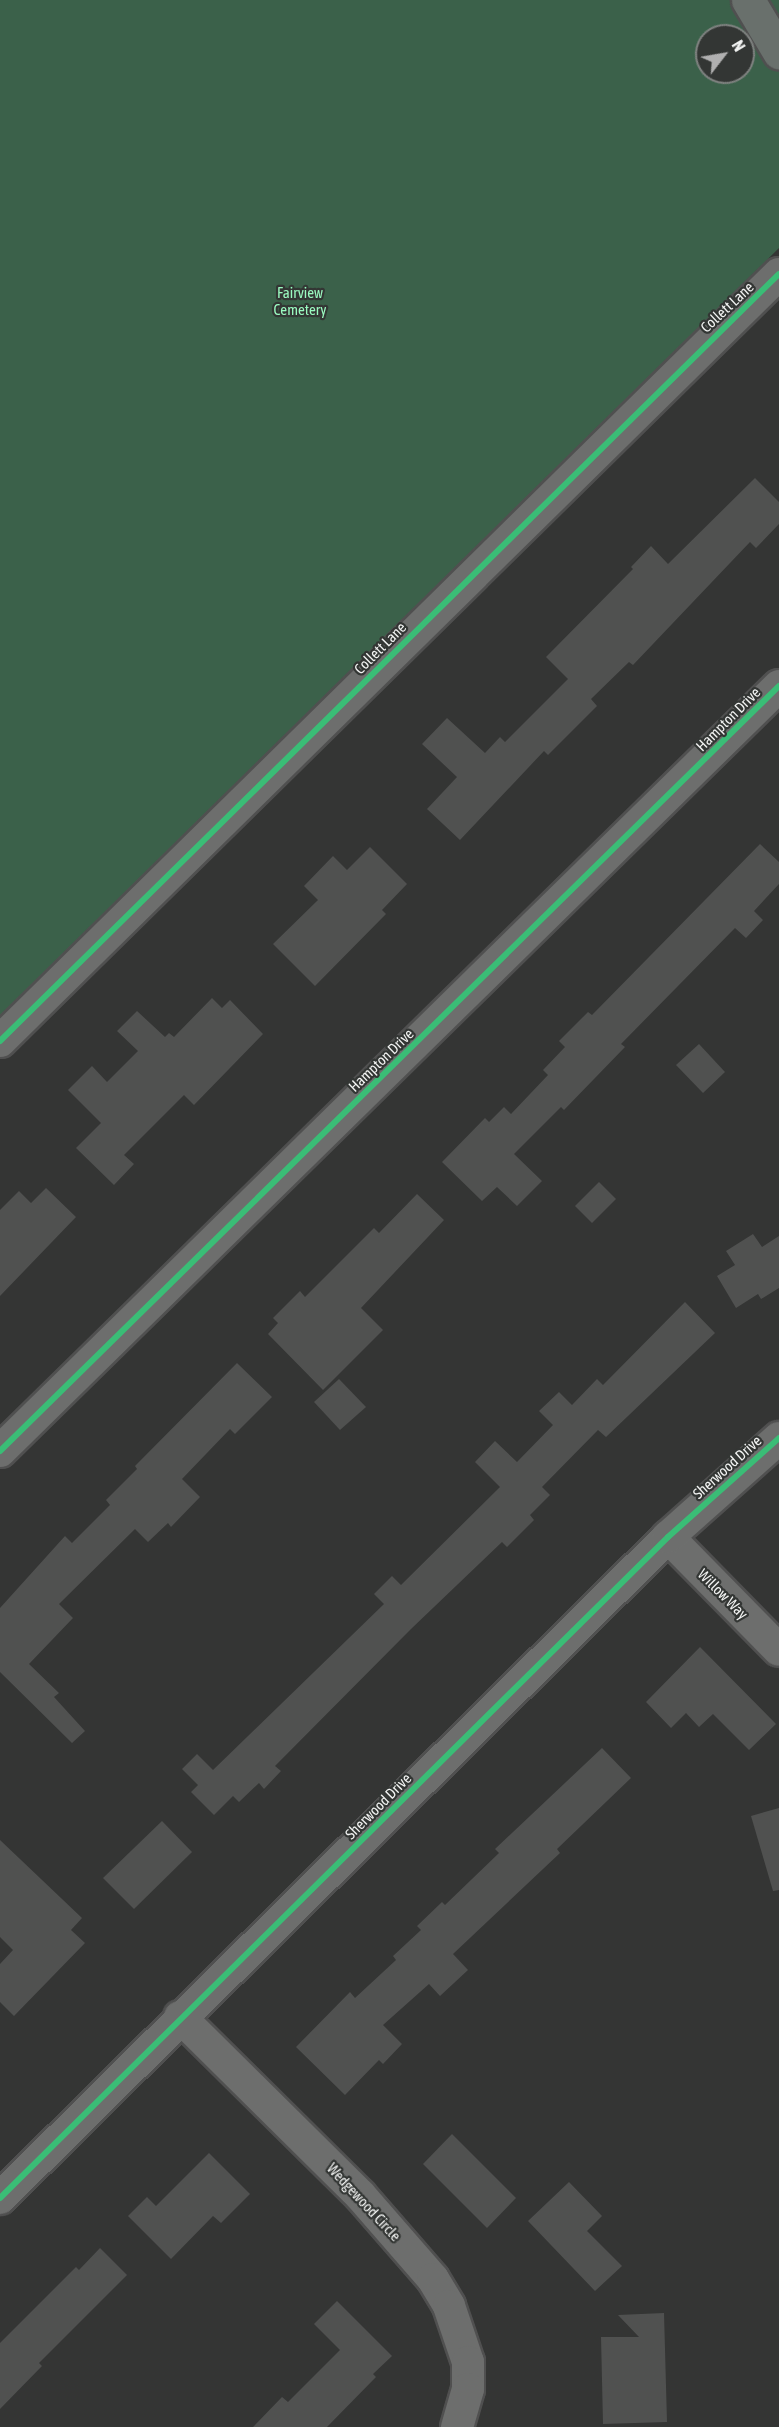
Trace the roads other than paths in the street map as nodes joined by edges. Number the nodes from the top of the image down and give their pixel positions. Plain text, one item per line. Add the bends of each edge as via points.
1 (748, 0) edge
2 (779, 52) edge
3 (779, 274) edge
4 (779, 686) edge
5 (0, 1041) edge
6 (779, 1437) edge
7 (0, 1451) edge
8 (668, 1537) junction
9 (779, 1650) edge
10 (180, 2018) junction
11 (0, 2198) edge
12 (457, 2427) edge

1 - 2 main road
3 - 5 street, Collett Lane
4 - 7 street, Hampton Drive
6 - 8 street, Sherwood Drive
8 - 9 street, Willow Way
8 - 10 street, Sherwood Drive
10 - 11 street, Sherwood Drive
10 - 12 street, Wedgewood Circle via 360,2195 433,2279 449,2306 468,2362 468,2389

